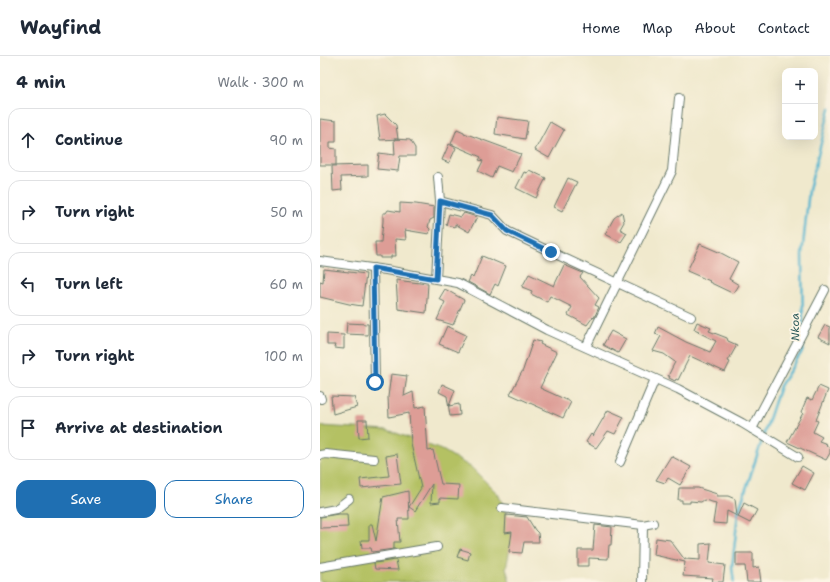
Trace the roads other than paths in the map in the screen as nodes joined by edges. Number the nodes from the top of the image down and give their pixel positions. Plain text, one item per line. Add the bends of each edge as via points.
1 (679, 98) dead end
2 (438, 177) dead end
3 (440, 201) junction
4 (320, 261) edge
5 (373, 268) junction
6 (436, 279) junction
7 (617, 283) junction
8 (824, 290) dead end
9 (691, 317) dead end
10 (586, 347) junction
11 (655, 379) junction
12 (375, 382) dead end
13 (752, 429) junction
14 (320, 455) edge
15 (798, 457) dead end
16 (374, 459) dead end
17 (620, 462) dead end
18 (349, 499) dead end
19 (502, 508) dead end
20 (320, 512) edge
21 (653, 523) dead end
22 (643, 525) junction
23 (437, 547) dead end
24 (320, 567) edge
25 (642, 582) edge

1 - 7 street via 672,171
2 - 3 street
3 - 6 street
3 - 7 street via 492,215 507,231
4 - 5 street
5 - 6 street
5 - 12 street
6 - 10 street via 458,283 547,330
7 - 9 street
7 - 10 street
8 - 13 street
10 - 11 street
11 - 13 street
11 - 17 street
13 - 15 street
14 - 16 street
18 - 20 street via 336,509
19 - 22 street
21 - 22 street
22 - 25 street
23 - 24 street

